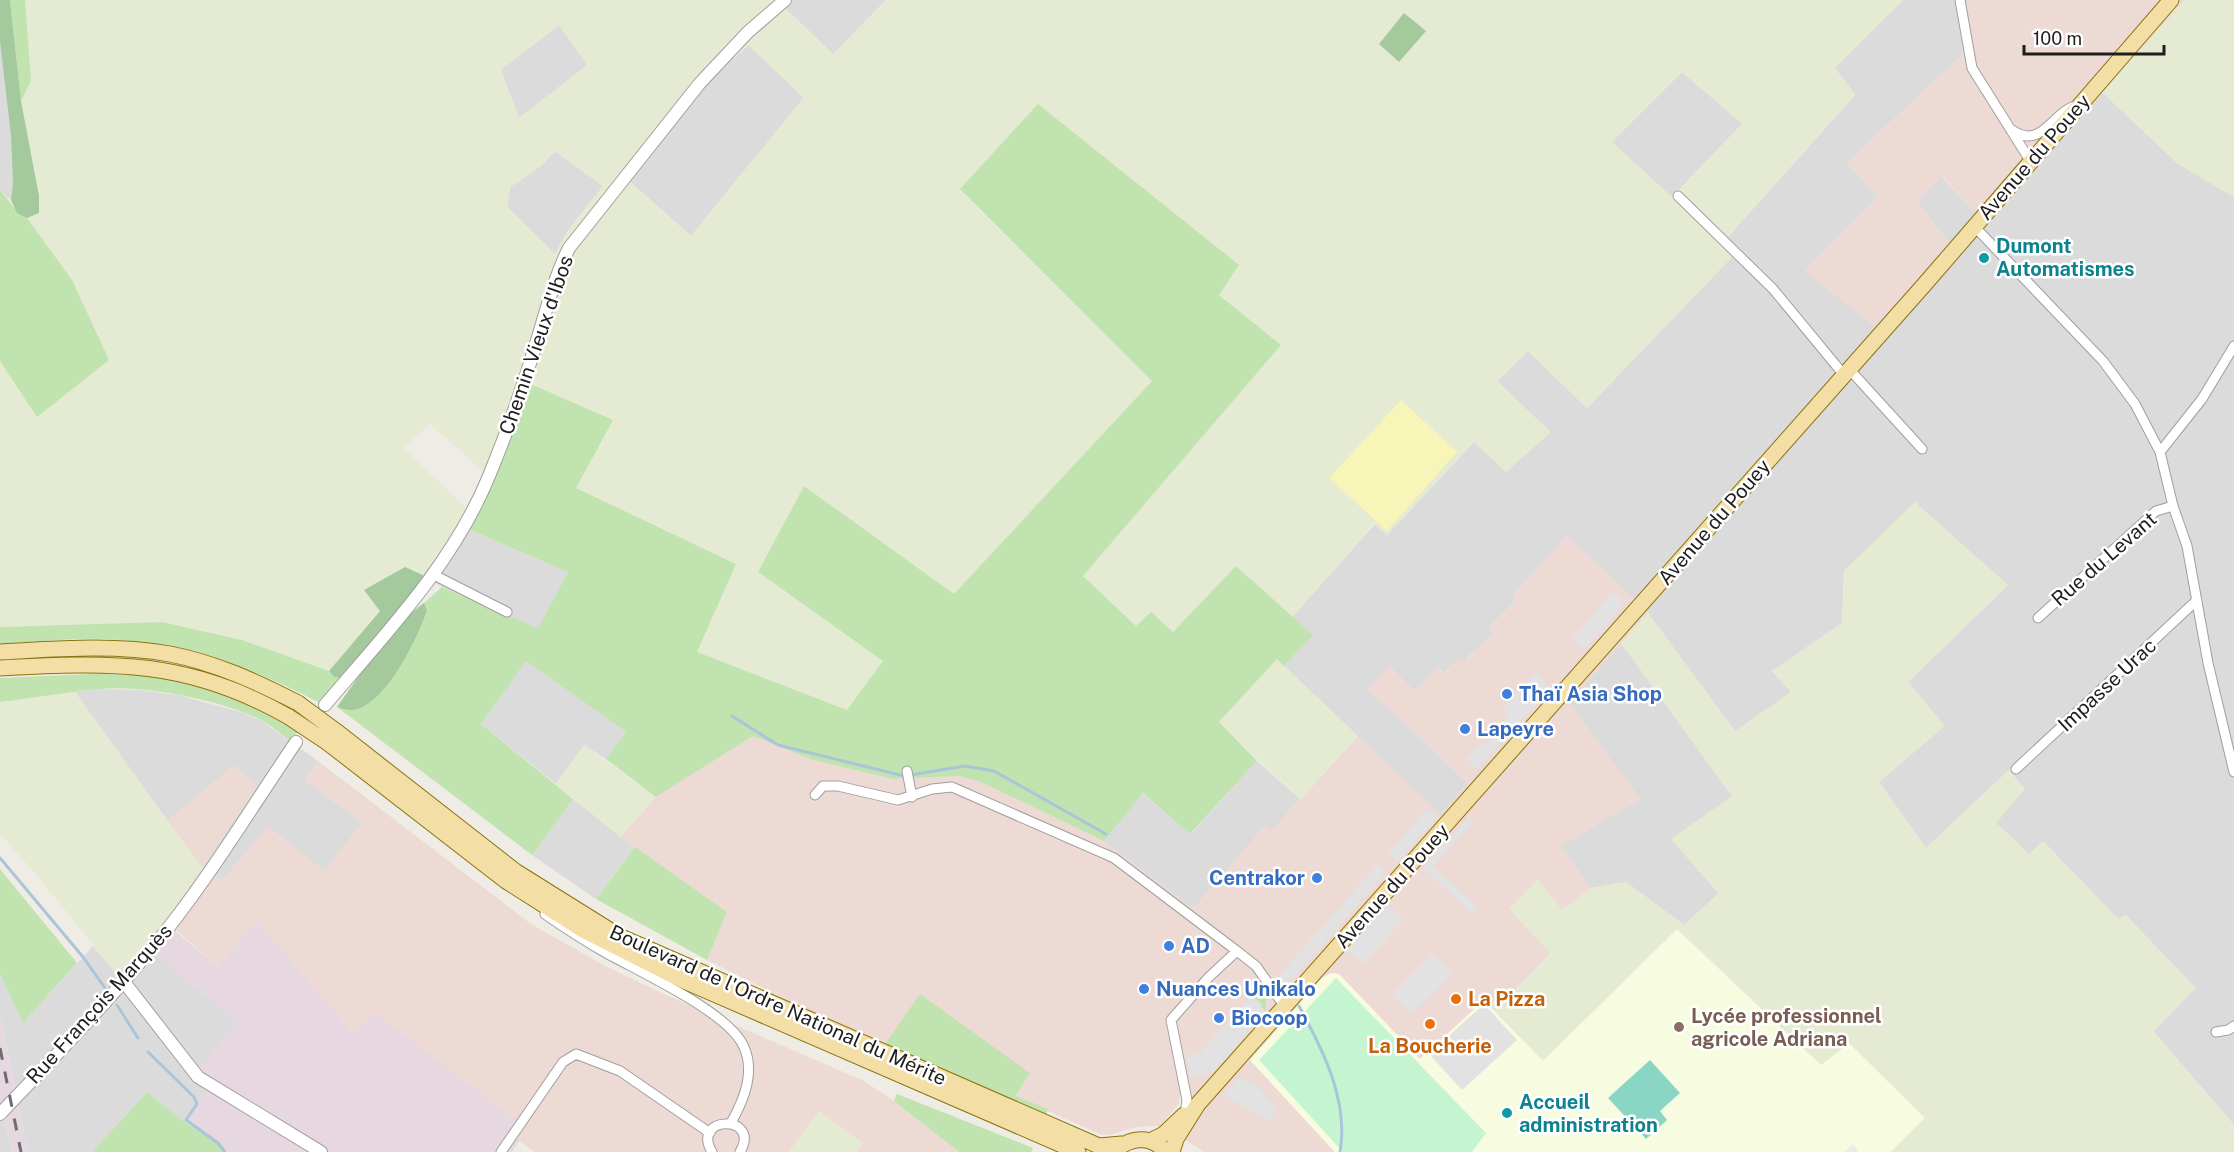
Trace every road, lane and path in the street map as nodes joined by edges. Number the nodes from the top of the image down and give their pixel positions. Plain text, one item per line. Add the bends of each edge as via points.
1 (785, 0) edge
2 (1960, 0) edge
3 (2170, 0) edge
4 (2080, 105) junction
5 (2009, 128) junction
6 (2031, 162) junction
7 (1678, 196) dead end
8 (1974, 226) junction
9 (2234, 346) edge
10 (2231, 358) edge
11 (1847, 373) junction
12 (1922, 449) dead end
13 (2160, 452) junction
14 (2173, 506) junction
15 (434, 574) junction
16 (2197, 600) junction
17 (507, 612) dead end
18 (2038, 618) dead end
19 (0, 652) edge
20 (0, 668) edge
21 (325, 705) dead end
22 (332, 737) junction
23 (296, 742) dead end
24 (2016, 769) dead end
25 (2234, 772) edge
26 (908, 774) dead end
27 (815, 795) dead end
28 (912, 797) junction
29 (506, 880) junction
30 (1237, 951) junction
31 (124, 982) junction
32 (1285, 1007) junction
33 (2234, 1026) edge
34 (2216, 1032) dead end
35 (1198, 1104) junction
36 (0, 1114) edge
37 (1185, 1114) junction
38 (731, 1123) junction
39 (710, 1133) junction
40 (1150, 1141) junction
41 (1118, 1148) edge
42 (321, 1152) edge
43 (501, 1152) edge
44 (712, 1152) edge
45 (740, 1152) edge
46 (1078, 1152) edge
47 (1166, 1152) edge
48 (1172, 1152) edge

1 - 15 street, Chemin Vieux d'Ibos via 700,83 569,248 557,272 489,477
2 - 5 street via 1972,68
3 - 4 main road, Avenue du Pouey
4 - 5 street via 2066,108 2042,133 2032,137
4 - 6 main road, Avenue du Pouey
5 - 6 street
6 - 8 main road, Avenue du Pouey
7 - 11 street via 1773,290
8 - 11 main road, Avenue du Pouey
8 - 13 street via 2103,361 2134,404
9 - 10 street
10 - 13 street
11 - 12 street
11 - 32 main road, Avenue du Pouey
13 - 14 street
14 - 16 street via 2187,546
14 - 18 street, Rue du Levant via 2156,511
15 - 17 street
15 - 21 street
16 - 24 street, Impasse Urac
16 - 25 street
19 - 22 main road, Boulevard de l'Ordre National du Mérite, bridge via 106,648 169,654 245,676 298,703
20 - 22 main road, Boulevard de l'Ordre National du Mérite, bridge via 76,664 156,667 219,683 257,698
22 - 29 main road, Boulevard de l'Ordre National du Mérite
22 - 41 main road, Boulevard de l'Ordre National du Mérite via 515,870 619,936 1099,1146
23 - 31 street, Rue François Marquès via 213,869
26 - 28 street
27 - 28 street via 823,786 831,786 898,800
28 - 30 street via 952,787 1114,858
29 - 38 street via 523,899 575,935 733,1030 746,1052 749,1077
29 - 46 main road, Boulevard de l'Ordre National du Mérite via 583,930 682,980
30 - 32 street via 1256,966
30 - 37 street via 1172,1020 1187,1100
31 - 36 street, Rue François Marquès
31 - 42 street via 198,1077
32 - 35 main road, Avenue du Pouey
33 - 34 street
35 - 37 main road
35 - 48 main road
37 - 40 main road via 1164,1134
38 - 39 street via 719,1124
38 - 45 street via 744,1136
39 - 43 street via 620,1071 576,1054 563,1062
39 - 44 street
40 - 41 main road, Boulevard de l'Ordre National du Mérite via 1140,1139
40 - 47 main road

